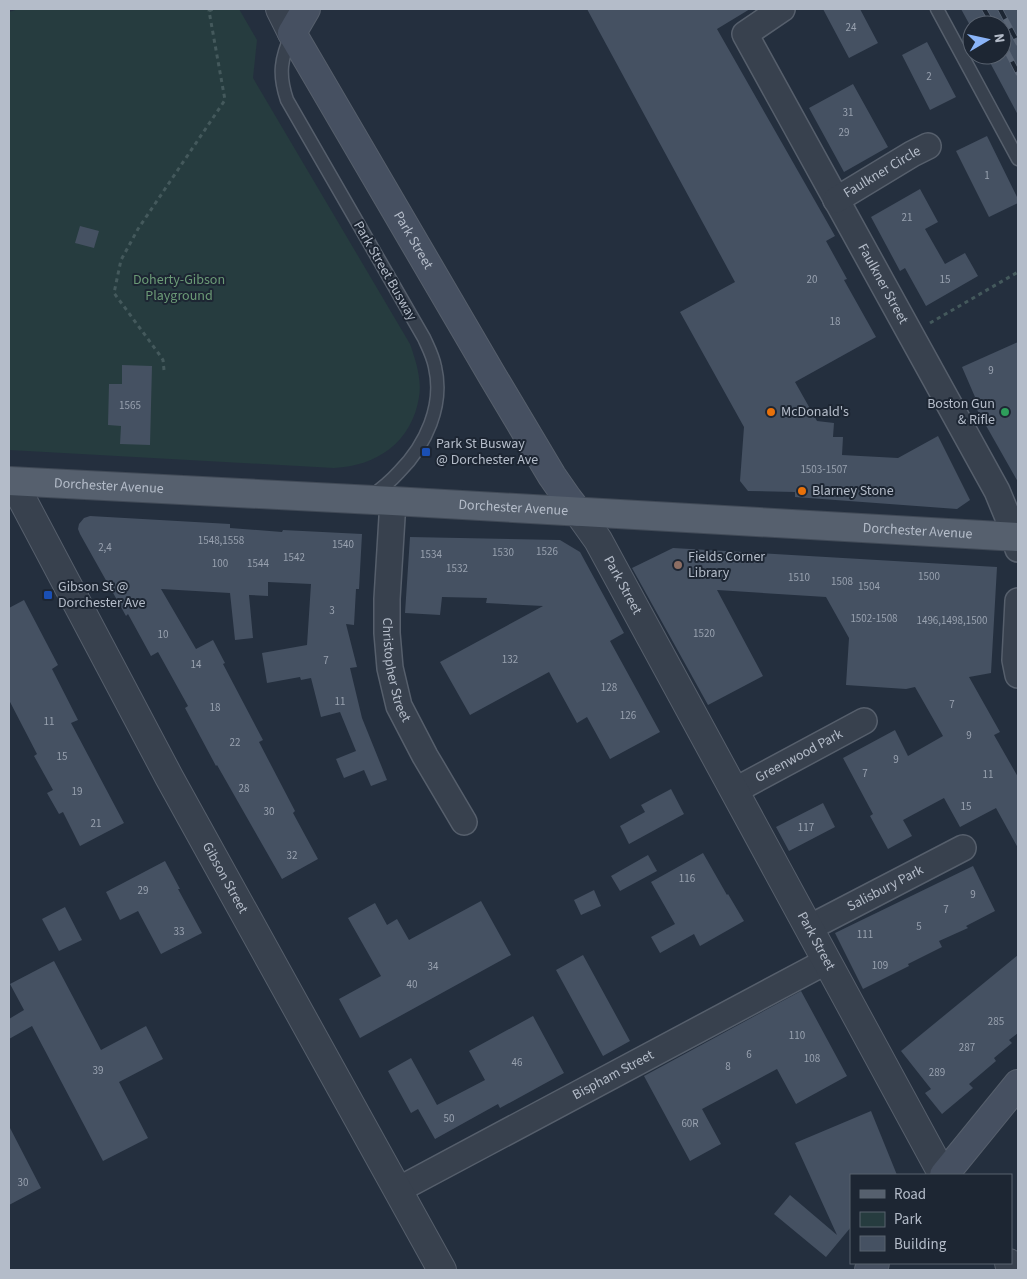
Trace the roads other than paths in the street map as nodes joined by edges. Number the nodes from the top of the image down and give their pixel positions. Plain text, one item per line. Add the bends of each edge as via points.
1 (280, 9) edge
2 (306, 9) edge
3 (782, 9) edge
4 (937, 9) edge
5 (292, 33) junction
6 (928, 146) dead end
7 (1018, 159) edge
8 (836, 200) junction
9 (11, 482) edge
10 (380, 500) junction
11 (578, 512) junction
12 (1017, 541) edge
13 (1018, 601) edge
14 (1018, 675) edge
15 (864, 721) dead end
16 (734, 791) junction
17 (464, 822) dead end
18 (963, 848) dead end
19 (809, 928) junction
20 (827, 961) junction
21 (1018, 1084) edge
22 (943, 1174) edge
23 (945, 1174) edge
24 (398, 1190) junction
25 (442, 1270) edge

1 - 5 street, Park Street
2 - 5 main road
3 - 8 street, Faulkner Street via 745,34
4 - 7 lane
5 - 10 lane, Park Street Busway via 281,66 287,100 424,338 437,374 432,421 422,443
5 - 11 main road, Park Street via 552,476
6 - 8 street, Faulkner Circle
8 - 12 street, Faulkner Street via 997,491
9 - 10 main road, Dorchester Avenue
9 - 24 street, Gibson Street via 169,777
10 - 11 main road, Dorchester Avenue
10 - 17 street, Christopher Street via 390,668 399,706
11 - 12 main road, Dorchester Avenue
11 - 16 street, Park Street via 598,540
13 - 14 street via 1015,660
15 - 16 street, Greenwood Park
16 - 19 street, Park Street
18 - 19 street, Salisbury Park
19 - 20 street, Park Street
20 - 22 street, Park Street
20 - 24 street, Bispham Street
21 - 23 main road
24 - 25 street, Gibson Street

